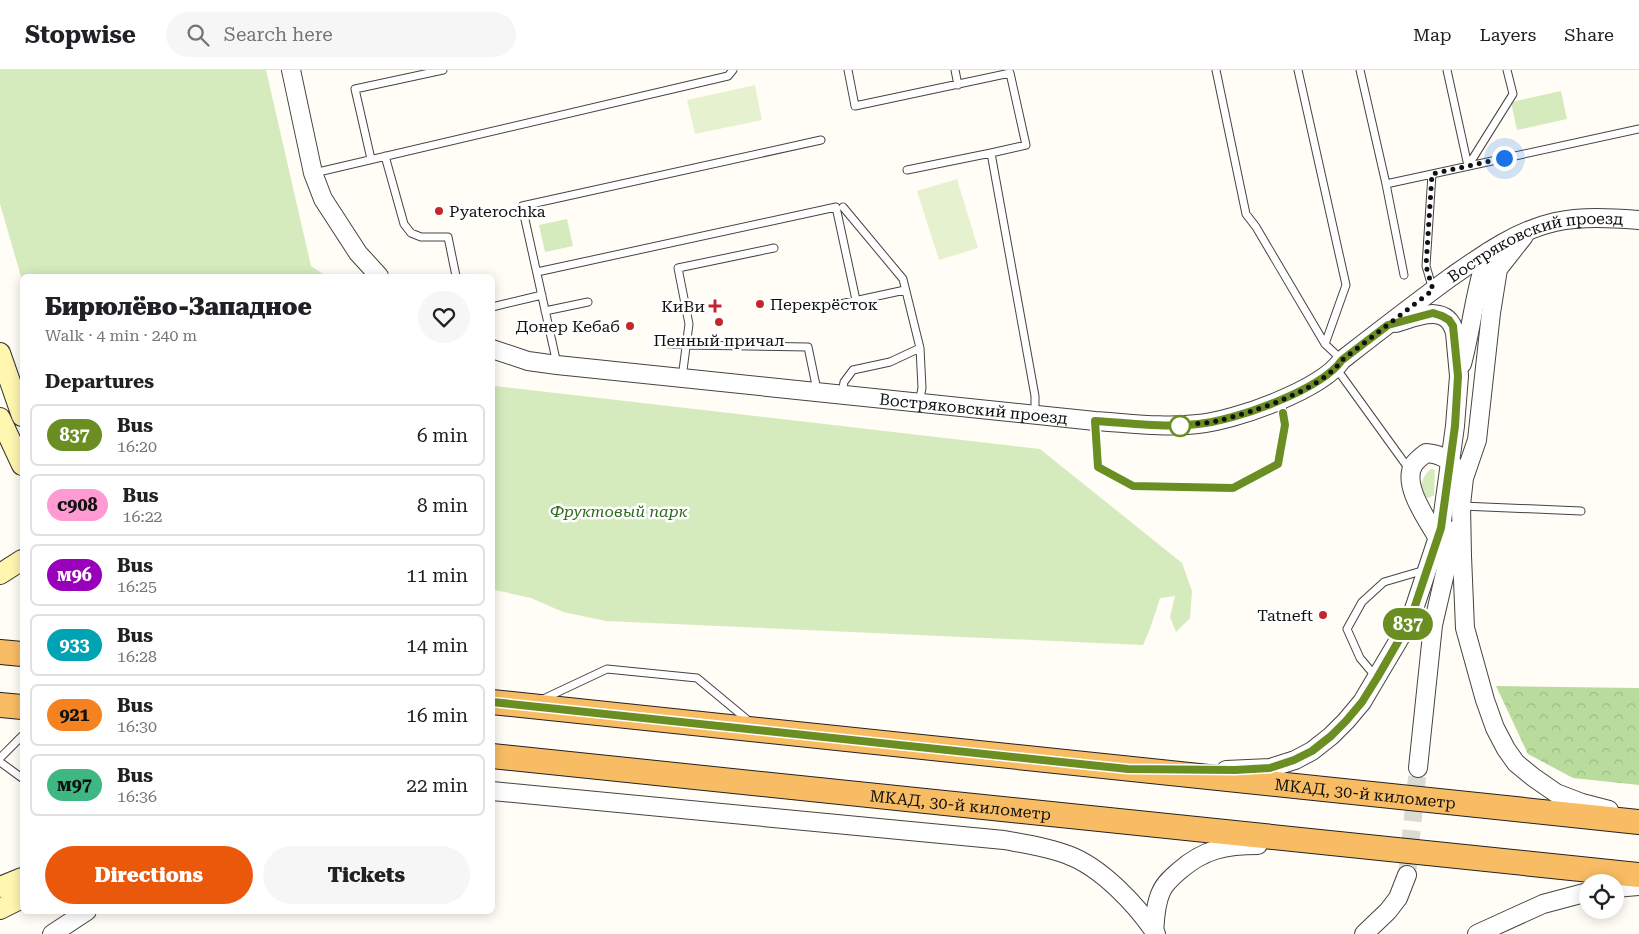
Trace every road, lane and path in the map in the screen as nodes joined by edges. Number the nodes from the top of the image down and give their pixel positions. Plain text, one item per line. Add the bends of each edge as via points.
1 (291, 70) edge
2 (443, 70) edge
3 (733, 70) edge
4 (848, 70) edge
5 (955, 70) edge
6 (1216, 70) edge
7 (1298, 70) edge
8 (1360, 70) edge
9 (1447, 70) edge
10 (1507, 70) edge
11 (958, 85) junction
12 (1639, 129) edge
13 (821, 140) dead end
14 (991, 153) junction
15 (386, 156) junction
16 (371, 159) junction
17 (1468, 166) junction
18 (907, 170) dead end
19 (313, 173) junction
20 (1432, 174) junction
21 (1386, 184) junction
22 (843, 207) dead end
23 (1639, 220) edge
24 (1528, 231) junction
25 (774, 248) dead end
26 (1476, 268) junction
27 (536, 272) junction
28 (377, 274) edge
29 (456, 274) edge
30 (1404, 275) dead end
31 (905, 290) junction
32 (1433, 290) junction
33 (542, 295) junction
34 (856, 300) junction
35 (588, 302) dead end
36 (495, 306) edge
37 (831, 306) dead end
38 (545, 312) junction
39 (1491, 313) junction
40 (1388, 325) junction
41 (658, 343) dead end
42 (1325, 344) junction
43 (686, 345) junction
44 (920, 348) junction
45 (495, 350) edge
46 (0, 353) edge
47 (1339, 364) junction
48 (557, 365) junction
49 (1458, 376) junction
50 (682, 378) junction
51 (817, 392) junction
52 (842, 395) junction
53 (1281, 400) junction
54 (919, 403) junction
55 (20, 410) edge
56 (1035, 415) junction
57 (0, 418) edge
58 (1095, 421) junction
59 (1449, 461) junction
60 (20, 462) edge
61 (1411, 470) junction
62 (1464, 478) junction
63 (1461, 506) junction
64 (1581, 511) dead end
65 (1437, 537) junction
66 (20, 561) edge
67 (1428, 569) junction
68 (0, 574) edge
69 (1437, 604) junction
70 (0, 652) edge
71 (20, 654) edge
72 (1377, 678) junction
73 (495, 702) edge
74 (0, 705) edge
75 (20, 707) edge
76 (526, 707) junction
77 (760, 731) junction
78 (20, 738) edge
79 (495, 756) edge
80 (0, 760) edge
81 (1418, 768) tunnel mouth
82 (1128, 769) junction
83 (20, 776) edge
84 (495, 790) edge
85 (1639, 817) edge
86 (1639, 822) edge
87 (1383, 848) junction
88 (1407, 875) tunnel mouth
89 (1639, 875) edge
90 (20, 879) edge
91 (1639, 886) edge
92 (0, 887) edge
93 (1624, 887) edge
94 (1579, 894) edge
95 (20, 899) edge
96 (0, 909) edge
97 (82, 914) edge
98 (1155, 933) edge
99 (52, 934) edge
100 (1364, 934) edge
101 (1477, 934) edge

1 - 19 street
2 - 16 lane via 355,89
3 - 15 lane via 728,76
4 - 11 lane via 855,106
5 - 11 lane
6 - 42 lane via 1246,214
7 - 42 lane via 1346,285
8 - 21 lane
9 - 17 lane
10 - 17 lane via 1513,94
11 - 14 lane via 1010,73 1026,145
12 - 17 lane
13 - 27 lane via 522,206
14 - 18 lane
14 - 56 lane via 1035,396
15 - 16 lane
15 - 29 lane via 404,224 411,234 420,237 448,237
16 - 19 lane
17 - 20 lane
19 - 28 street via 337,223
20 - 21 lane
20 - 32 lane via 1426,266
21 - 30 lane
22 - 31 lane via 903,279
23 - 24 street, Востряковский проезд via 1580,219
24 - 26 street, Востряковский проезд via 1488,252
24 - 39 street via 1498,269
25 - 43 lane via 678,268 689,324
26 - 32 street, Востряковский проезд
26 - 39 street via 1488,285
26 - 49 street via 1468,340
27 - 33 lane
27 - 34 lane via 836,207
31 - 34 lane
31 - 44 lane
32 - 40 street, Востряковский проезд
33 - 36 lane
33 - 38 lane
34 - 37 lane
35 - 38 lane
38 - 48 lane
39 - 62 street via 1477,440
40 - 47 street, Востряковский проезд
40 - 49 street via 1433,313 1449,320 1455,333
41 - 43 lane
42 - 47 lane
43 - 50 lane
43 - 51 lane via 808,347
44 - 52 lane via 890,362 853,370 844,382
44 - 54 lane via 922,388
45 - 48 street, Востряковский проезд via 528,361
46 - 55 main road
47 - 53 street, Востряковский проезд via 1310,386
47 - 61 lane
48 - 50 street, Востряковский проезд
49 - 59 street
50 - 51 street, Востряковский проезд
51 - 52 street, Востряковский проезд
52 - 54 street, Востряковский проезд
53 - 58 street, Востряковский проезд via 1200,424 1172,426
53 - 58 lane via 1285,425 1278,464 1233,488 1133,486 1098,467
54 - 56 street, Востряковский проезд
56 - 58 street, Востряковский проезд
57 - 60 main road
59 - 61 street via 1438,454 1426,453
59 - 62 street
59 - 65 street via 1441,528
61 - 65 street via 1413,493
62 - 63 street
63 - 64 lane
63 - 69 street
63 - 85 street via 1465,628 1485,700 1506,749 1533,778 1556,792 1582,803
65 - 67 street
65 - 69 street via 1440,558
66 - 68 main road
67 - 72 street via 1410,621
67 - 72 lane via 1384,582 1362,602 1347,629 1360,658
69 - 81 street
70 - 71 highway
72 - 82 street via 1362,702 1331,736 1294,760 1270,768 1235,770
73 - 76 highway, МКАД, 30-й километр
74 - 75 highway
76 - 77 highway, МКАД, 30-й километр
76 - 77 lane via 607,670 697,678
77 - 82 highway, МКАД, 30-й километр
78 - 80 lane
79 - 87 highway, МКАД, 30-й километр
80 - 83 lane
82 - 86 highway, МКАД, 30-й километр
84 - 98 street via 1004,840 1043,848 1069,855 1094,869 1135,908
87 - 89 highway, МКАД, 30-й километр
87 - 98 street via 1261,844 1217,848 1185,866 1165,885 1156,908
88 - 100 street via 1398,898
90 - 92 main road
91 - 93 street
94 - 101 street via 1543,904
95 - 96 main road
97 - 99 street

